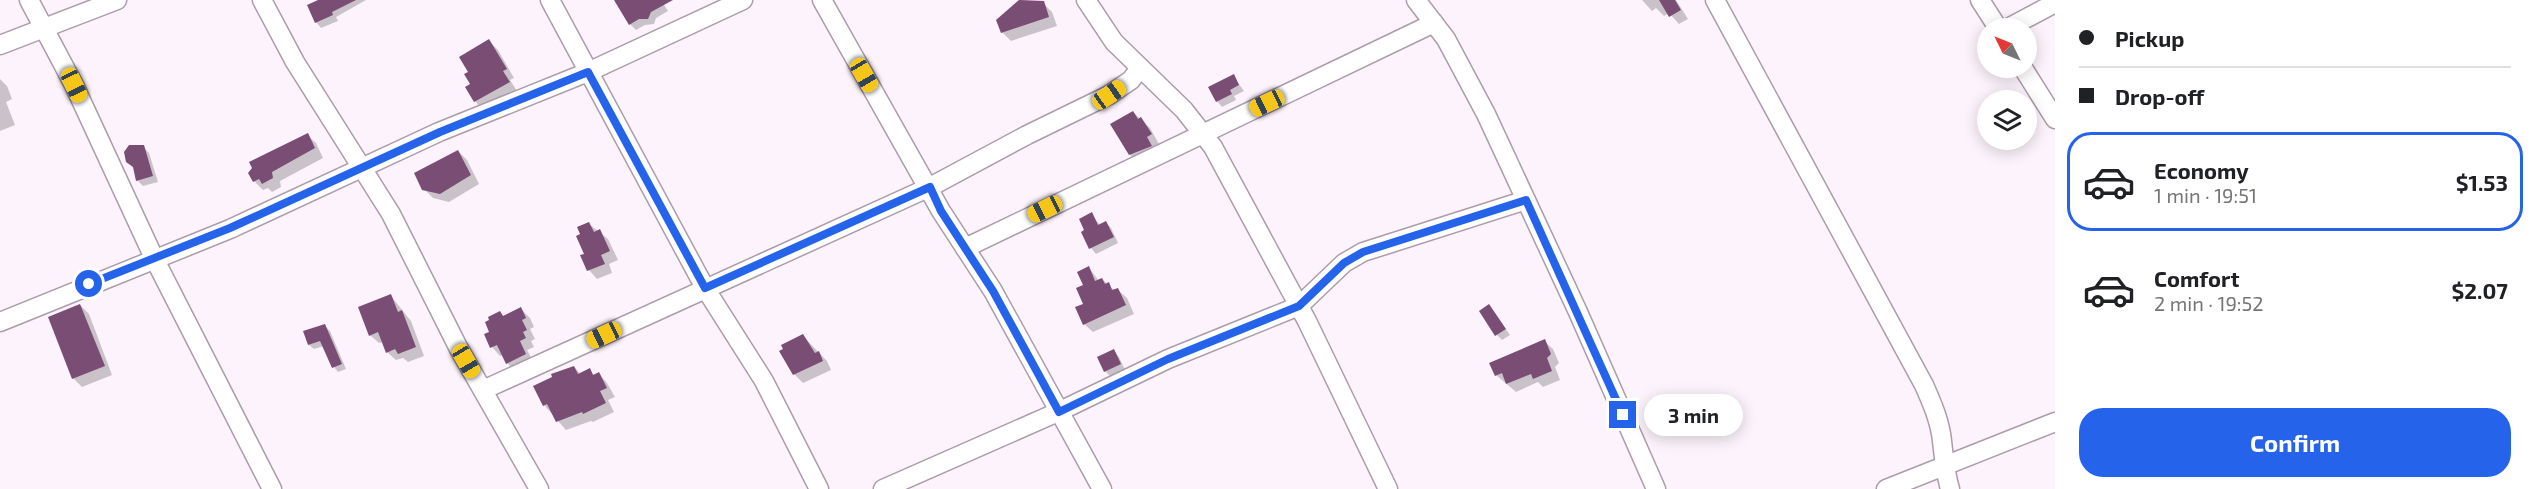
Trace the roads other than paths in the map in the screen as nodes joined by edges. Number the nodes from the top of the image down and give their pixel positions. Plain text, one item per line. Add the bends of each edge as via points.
1 (28, 0) edge
2 (117, 0) edge
3 (262, 0) edge
4 (549, 0) edge
5 (742, 0) edge
6 (822, 0) edge
7 (1086, 0) edge
8 (1416, 0) edge
9 (1715, 0) edge
10 (1980, 0) edge
11 (2055, 3) edge
12 (1992, 18) edge
13 (2027, 18) edge
14 (1434, 23) junction
15 (44, 28) junction
16 (0, 45) edge
17 (1140, 68) junction
18 (588, 72) junction
19 (2029, 78) edge
20 (2055, 119) edge
21 (1204, 133) junction
22 (363, 168) junction
23 (930, 187) junction
24 (1526, 200) junction
25 (966, 248) junction
26 (154, 258) junction
27 (705, 288) junction
28 (1299, 306) junction
29 (0, 322) edge
30 (483, 390) junction
31 (1059, 412) junction
32 (2055, 422) edge
33 (1943, 467) junction
34 (272, 489) edge
35 (539, 489) edge
36 (819, 489) edge
37 (883, 489) edge
38 (1102, 489) edge
39 (1388, 489) edge
40 (1656, 489) edge
41 (1886, 489) edge
42 (1950, 489) edge

1 - 15 street
2 - 15 street
3 - 22 street via 295,62
4 - 18 street
5 - 18 street
6 - 23 street
7 - 17 street via 1114,42
8 - 14 street
9 - 33 street via 1924,386 1935,410
10 - 12 street
11 - 13 street
14 - 21 street
14 - 24 street via 1486,114
15 - 16 street
15 - 26 street
17 - 21 street
17 - 23 street via 1131,80 1109,95
18 - 22 street
18 - 27 street
19 - 20 street
21 - 25 street
21 - 28 street
22 - 26 street
22 - 30 street via 391,213
23 - 25 street
23 - 27 street
24 - 28 street via 1363,252 1344,263
24 - 40 street
25 - 31 street
26 - 29 street
26 - 34 street
27 - 30 street
27 - 36 street via 764,381
28 - 31 street via 1168,359
28 - 39 street
30 - 35 street
31 - 37 street
31 - 38 street
32 - 33 street
33 - 41 street
33 - 42 street

